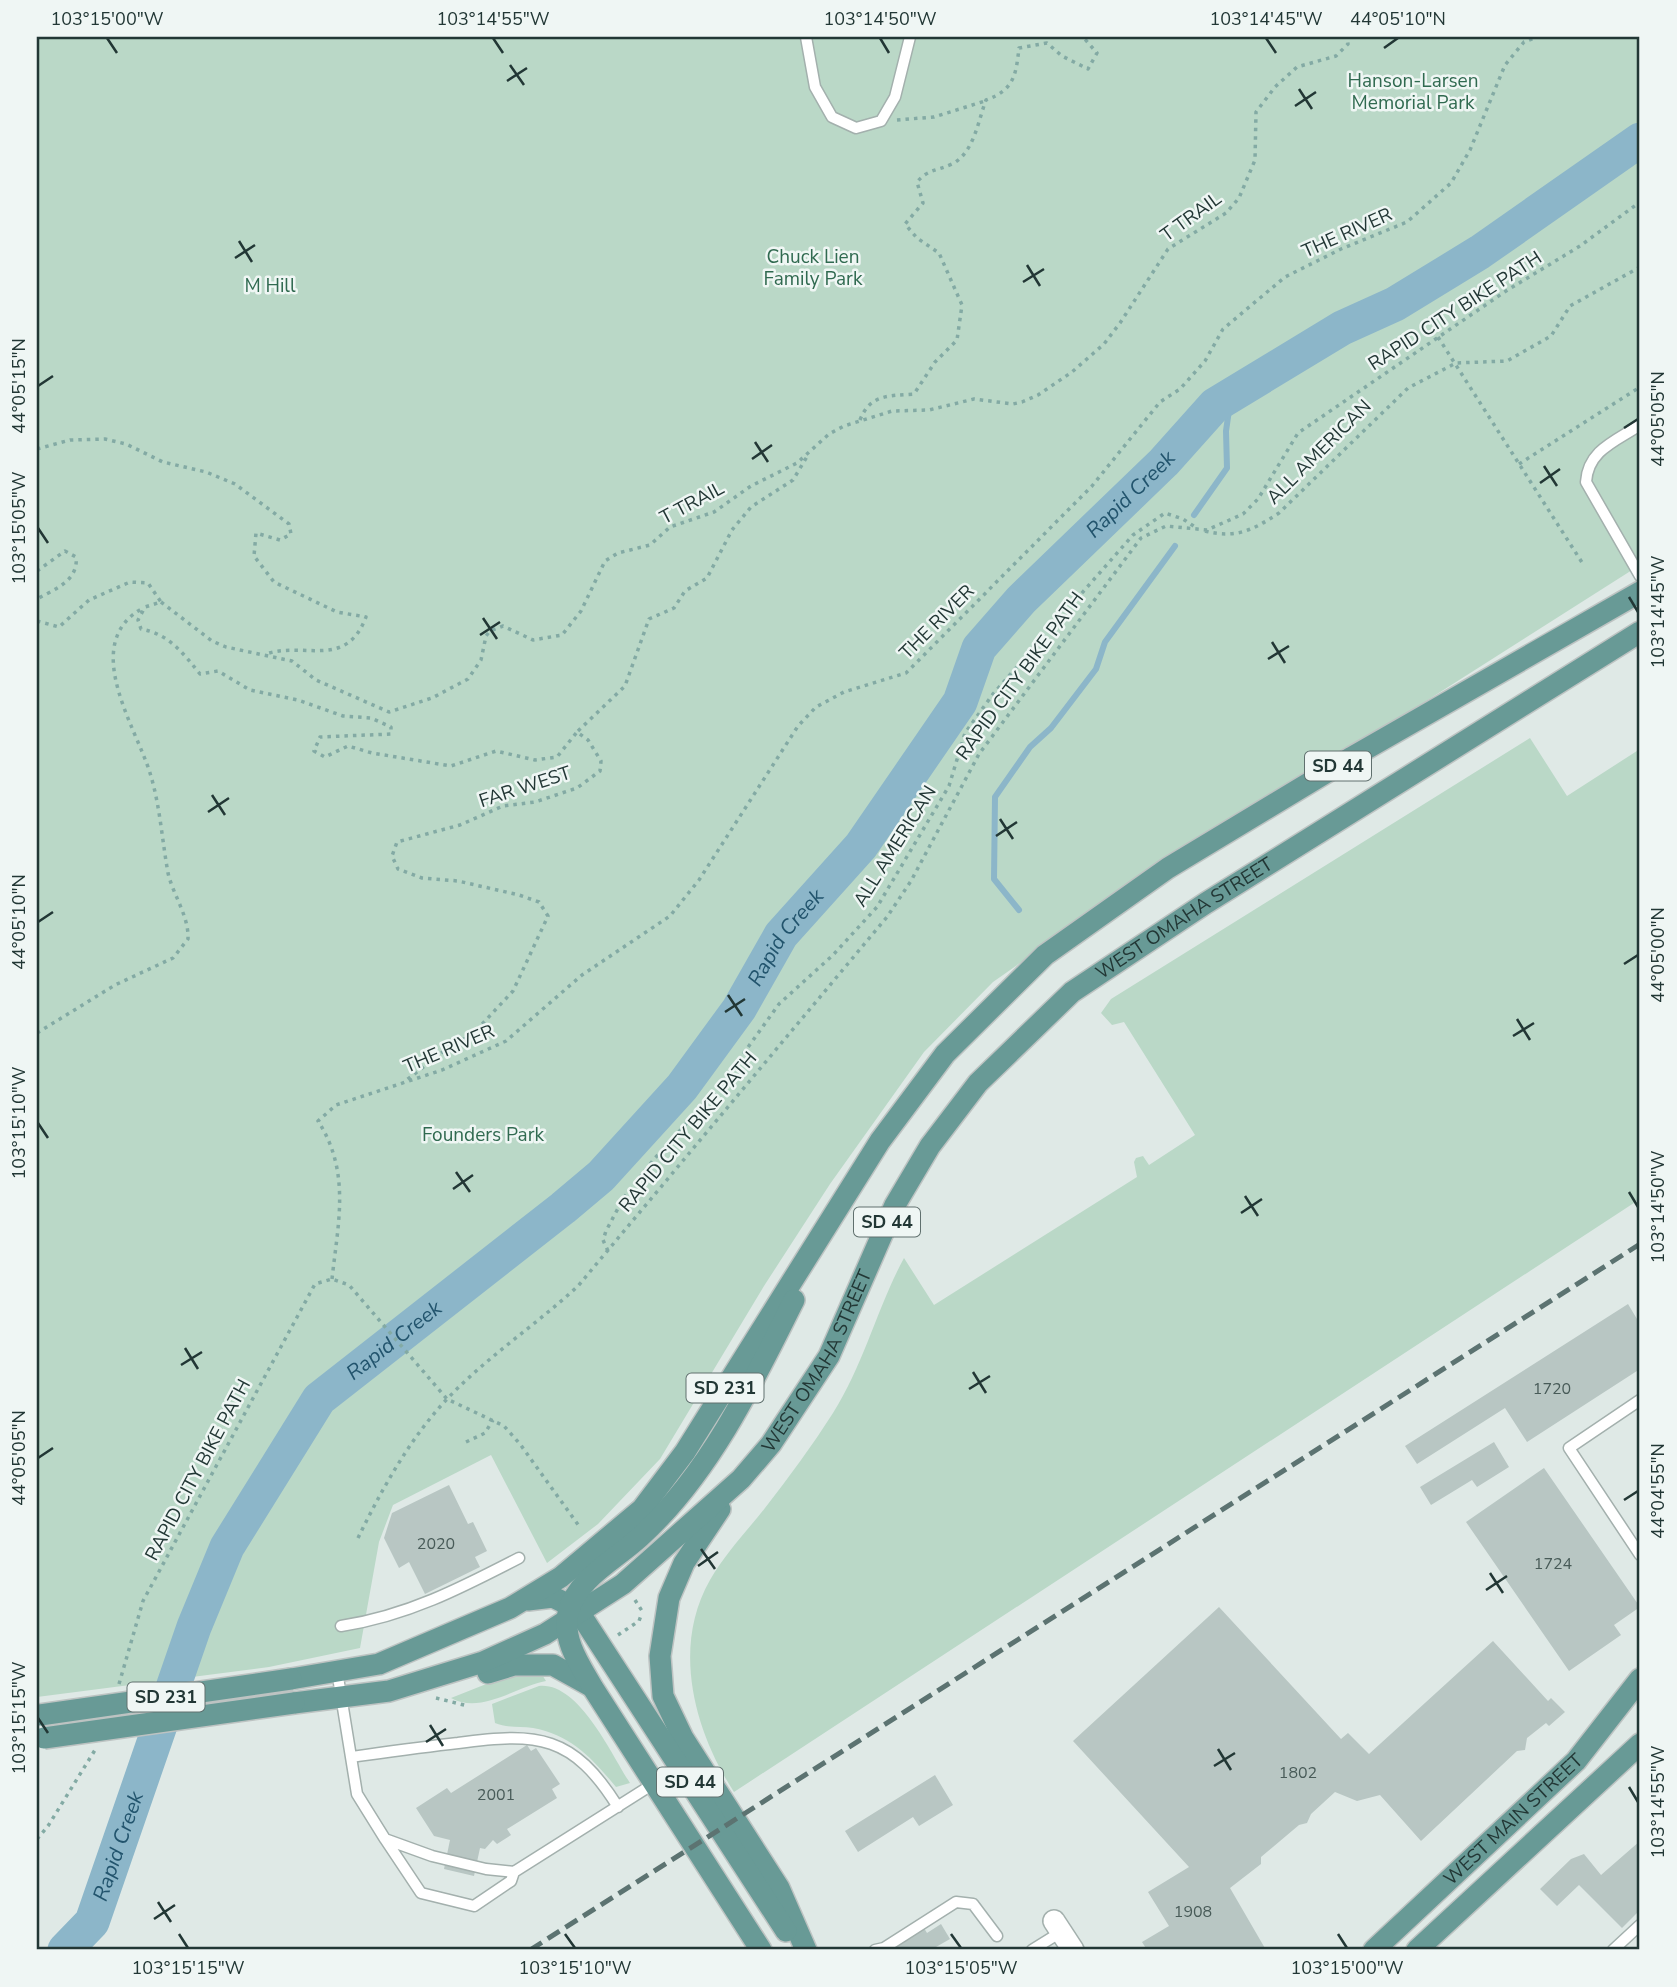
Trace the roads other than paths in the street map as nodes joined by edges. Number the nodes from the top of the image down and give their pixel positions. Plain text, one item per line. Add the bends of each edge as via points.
1 (806, 37) edge
2 (910, 37) edge
3 (1640, 425) edge
4 (1640, 576) edge
5 (1640, 592) edge
6 (1640, 632) edge
7 (836, 1214) junction
8 (1640, 1401) edge
9 (741, 1479) junction
10 (1640, 1555) edge
11 (519, 1558) dead end
12 (524, 1601) junction
13 (573, 1613) junction
14 (341, 1626) dead end
15 (337, 1671) junction
16 (1640, 1679) edge
17 (593, 1688) junction
18 (388, 1691) junction
19 (341, 1697) junction
20 (39, 1715) edge
21 (40, 1739) edge
22 (1640, 1744) edge
23 (351, 1757) junction
24 (680, 1767) junction
25 (655, 1784) junction
26 (618, 1807) junction
27 (385, 1839) junction
28 (514, 1872) junction
29 (1640, 1925) edge
30 (1057, 1926) joint
31 (997, 1936) dead end
32 (761, 1950) edge
33 (799, 1950) edge
34 (806, 1950) edge
35 (875, 1950) edge
36 (1034, 1950) edge
37 (1073, 1950) edge
38 (1374, 1950) edge
39 (1417, 1950) edge
40 (1613, 1950) edge

1 - 2 lane via 816,87 832,117 856,128 881,121 895,97
3 - 4 lane via 1594,456 1586,482
5 - 7 main road, SD 44 via 1352,757 1191,855 1045,954 945,1054 880,1140
6 - 9 main road, WEST OMAHA STREET / SD 44 via 1072,992 978,1083 930,1146 895,1205 829,1356 771,1444
7 - 12 main road, SD 231 via 665,1482 602,1545
7 - 13 main road via 722,1436 642,1535 583,1584
8 - 10 lane via 1569,1448
9 - 13 main road, WEST OMAHA STREET / SD 231 via 623,1584
9 - 34 main road, SD 44 via 684,1563 669,1598 661,1633 661,1681 668,1711 779,1888
11 - 14 lane via 430,1603 381,1620
12 - 13 main road via 553,1597
12 - 15 main road, SD 231 via 379,1664
13 - 17 main road, SD 44 via 571,1647
13 - 18 main road, WEST OMAHA STREET / SD 231 via 483,1662
13 - 24 main road, SD 44
15 - 19 lane
15 - 20 main road, SD 231, bridge
16 - 38 main road, WEST MAIN STREET via 1577,1761
17 - 18 main road via 560,1667 534,1663 497,1669 403,1701
17 - 25 main road, SD 44
18 - 19 main road, WEST OMAHA STREET / SD 231
19 - 21 main road, WEST OMAHA STREET / SD 231, bridge
19 - 23 lane
22 - 39 main road, WEST MAIN STREET
23 - 26 lane via 508,1736 541,1739 587,1765
23 - 27 lane via 357,1794
24 - 25 lane
24 - 33 main road, SD 44
25 - 26 lane
25 - 32 main road, SD 44
26 - 28 lane
27 - 28 lane via 486,1870
27 - 28 lane via 421,1893 474,1906 511,1881
29 - 40 lane
30 - 36 lane
30 - 37 street
31 - 35 lane via 973,1904 956,1902

